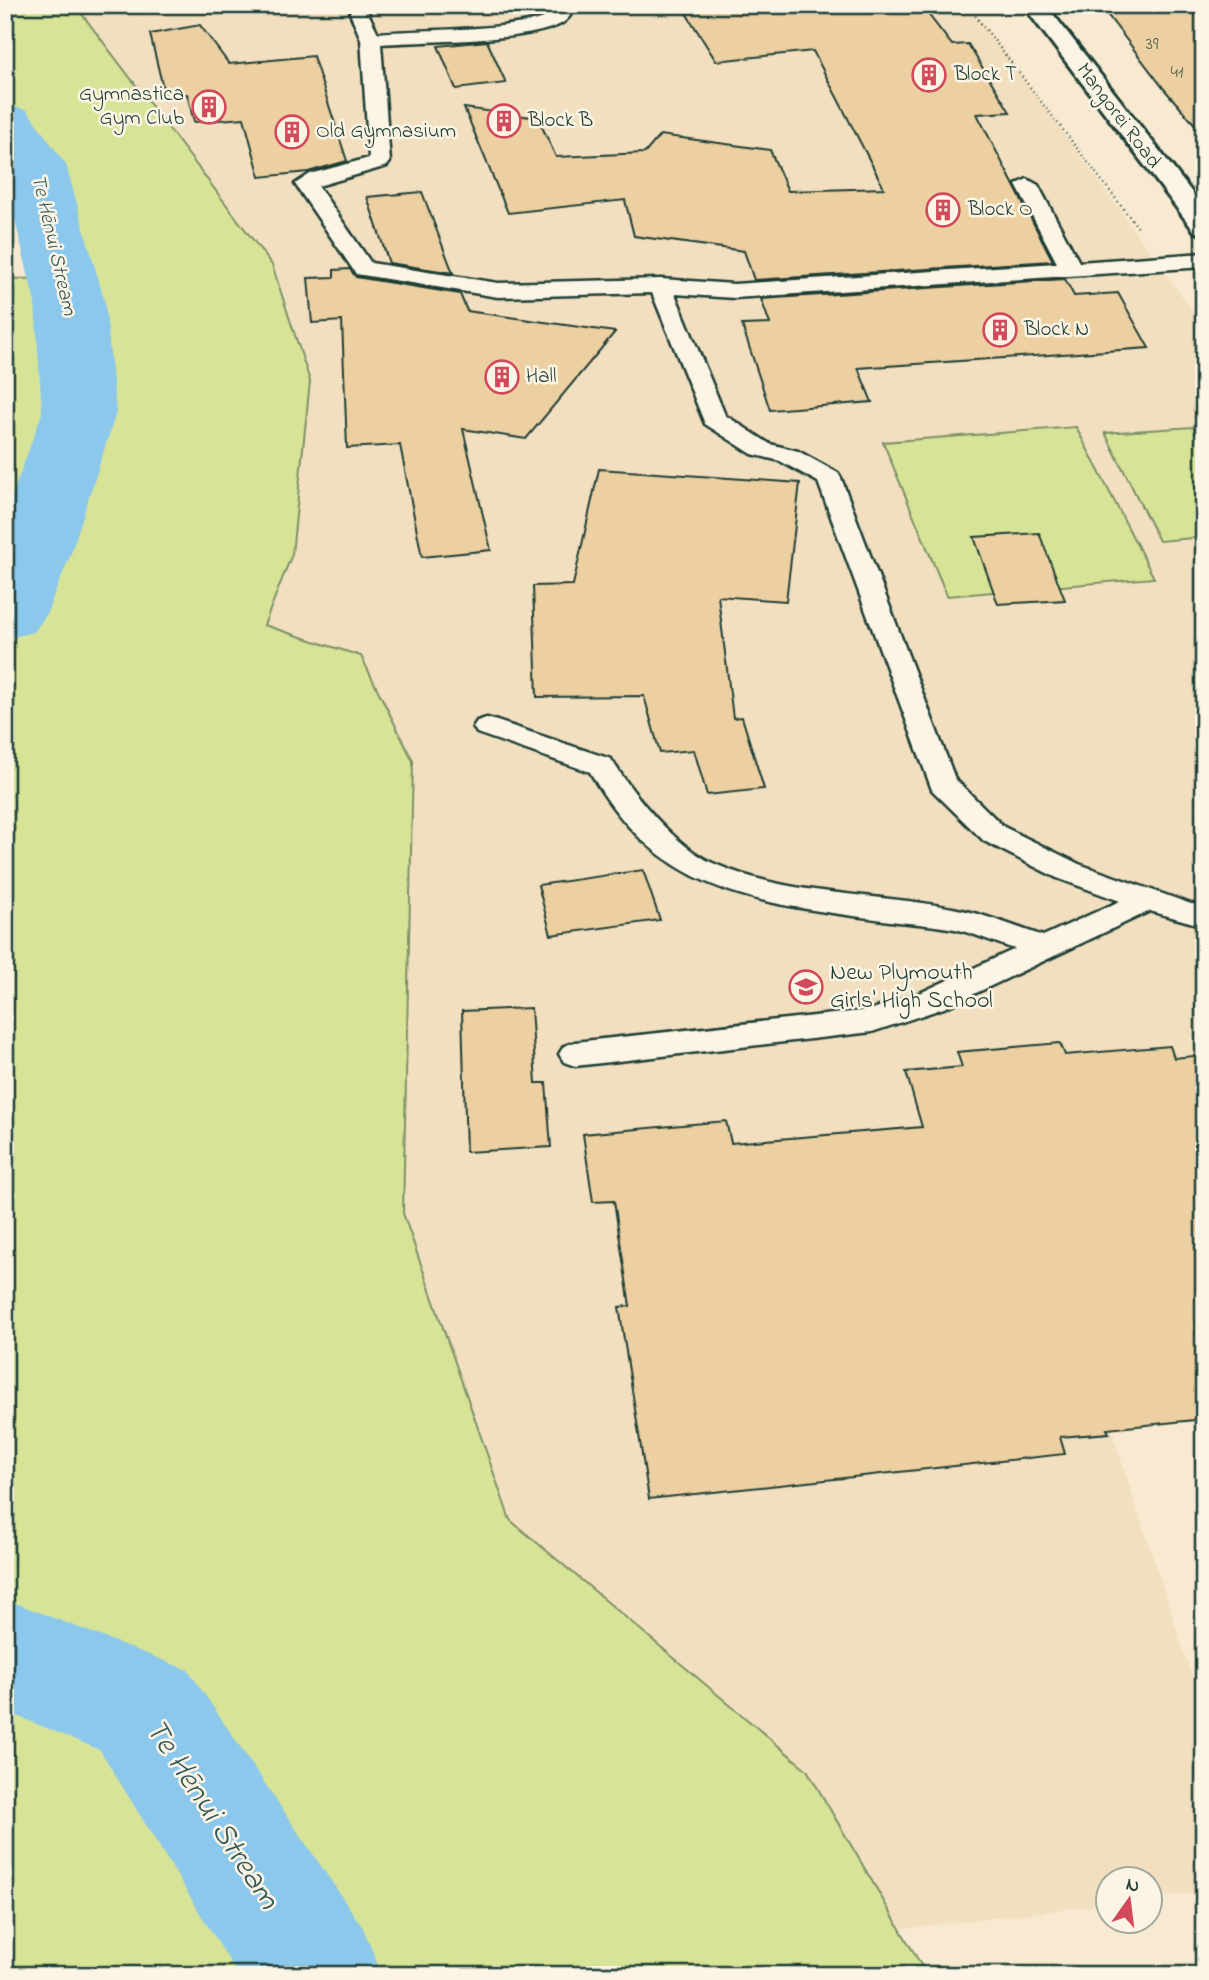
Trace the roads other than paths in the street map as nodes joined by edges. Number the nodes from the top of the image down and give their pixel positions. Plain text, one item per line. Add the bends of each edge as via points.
1 (362, 5) edge
2 (567, 5) edge
3 (1034, 5) edge
4 (371, 38) junction
5 (1027, 185) dead end
6 (1204, 226) edge
7 (1204, 260) edge
8 (1072, 270) junction
9 (661, 286) junction
10 (487, 727) dead end
11 (1148, 900) junction
12 (1204, 916) edge
13 (1044, 948) junction
14 (575, 1054) dead end

1 - 4 lane via 359,13
2 - 4 lane via 550,23 508,21
3 - 6 main road, Mangorei Road
4 - 9 lane via 380,162 306,184 364,269 498,290
5 - 8 lane
7 - 8 lane
8 - 9 lane via 734,291
9 - 11 lane via 714,419 761,449 789,456 830,478 942,783 994,834 1068,871
10 - 13 lane via 601,766 613,787 649,827 703,871 770,894 961,920
11 - 12 lane
11 - 13 lane
13 - 14 lane via 933,1000 872,1021

